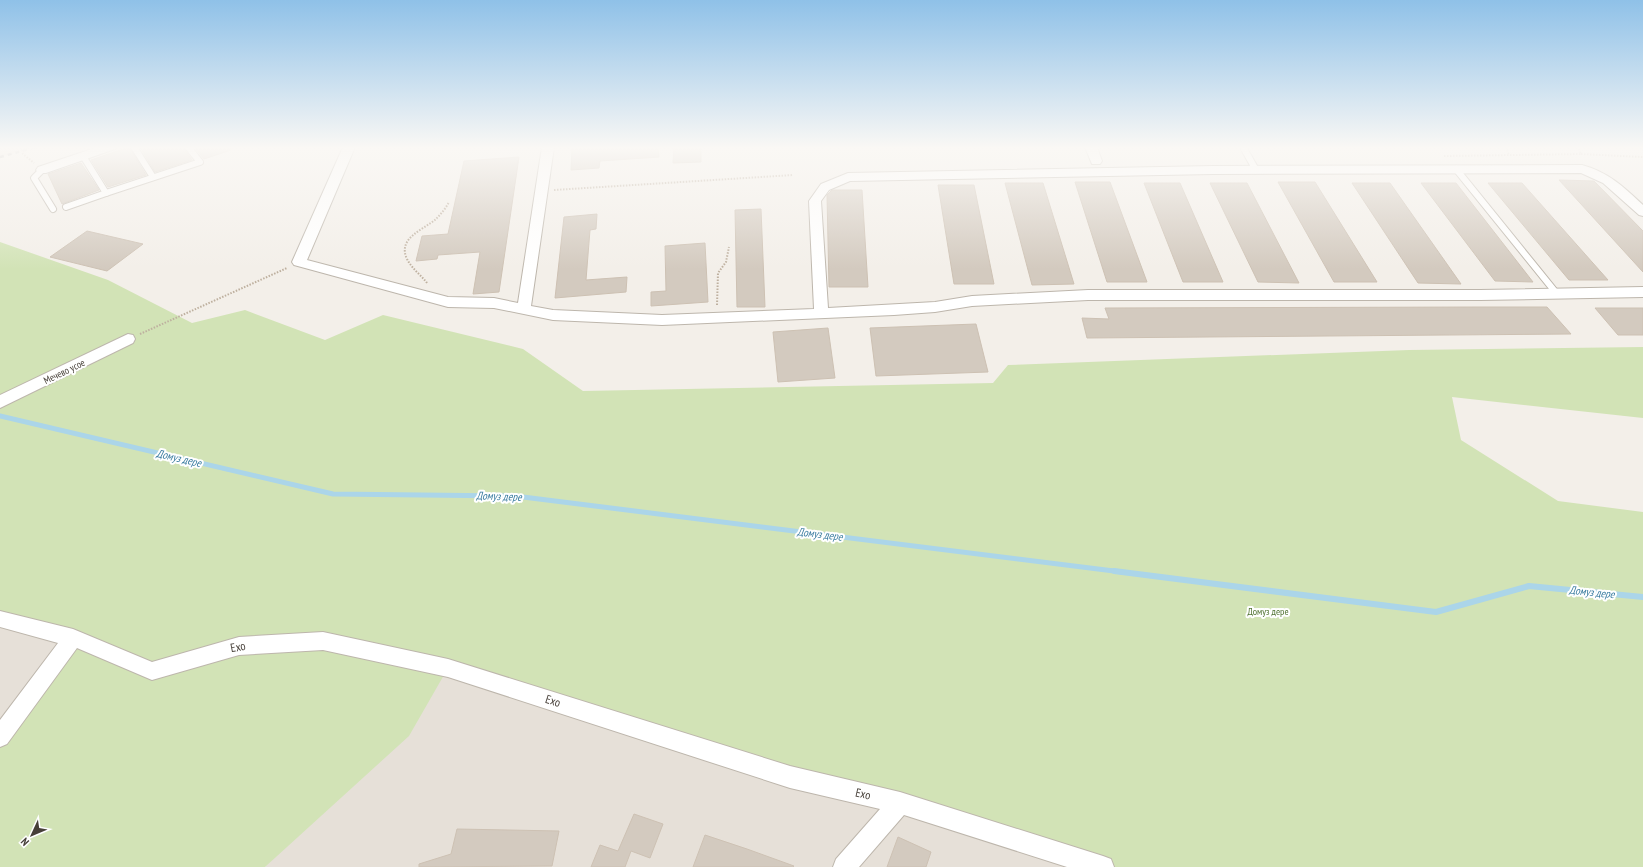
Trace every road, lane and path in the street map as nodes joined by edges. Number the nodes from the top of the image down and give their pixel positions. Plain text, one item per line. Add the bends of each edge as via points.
1 (40, 187) edge
2 (103, 187) edge
3 (122, 187) edge
4 (331, 187) edge
5 (542, 187) edge
6 (598, 187) edge
7 (825, 187) edge
8 (1471, 187) edge
9 (1617, 187) edge
10 (542, 191) junction
11 (106, 193) junction
12 (449, 202) dead end
13 (66, 207) dead end
14 (53, 209) dead end
15 (1643, 212) edge
16 (729, 247) dead end
17 (299, 262) junction
18 (1643, 292) edge
19 (1558, 294) junction
20 (430, 298) junction
21 (524, 309) junction
22 (821, 313) junction
23 (717, 317) junction
24 (128, 339) joint
25 (0, 402) edge
26 (0, 619) edge
27 (73, 638) junction
28 (0, 737) edge
29 (900, 803) junction
30 (844, 867) edge
31 (1103, 867) edge

1 - 14 lane
2 - 11 lane
3 - 11 lane
4 - 17 street
5 - 10 street
6 - 10 path
7 - 22 street via 815,201
8 - 19 lane
9 - 15 street
10 - 21 street
11 - 13 lane
12 - 20 path via 446,209 434,220 409,237 404,247 412,269 423,277 430,288
16 - 23 path via 726,262 718,273
17 - 20 street
17 - 24 path
18 - 19 street
19 - 22 street via 1088,296 972,301 935,307
20 - 21 street via 448,302 494,303
21 - 23 street via 553,315 662,320
22 - 23 street
24 - 25 street, Мечево усое
26 - 27 street, Ехо
27 - 28 street
27 - 29 street, Ехо via 152,671 239,646 323,641 448,668 790,777
29 - 30 street
29 - 31 street, Ехо

